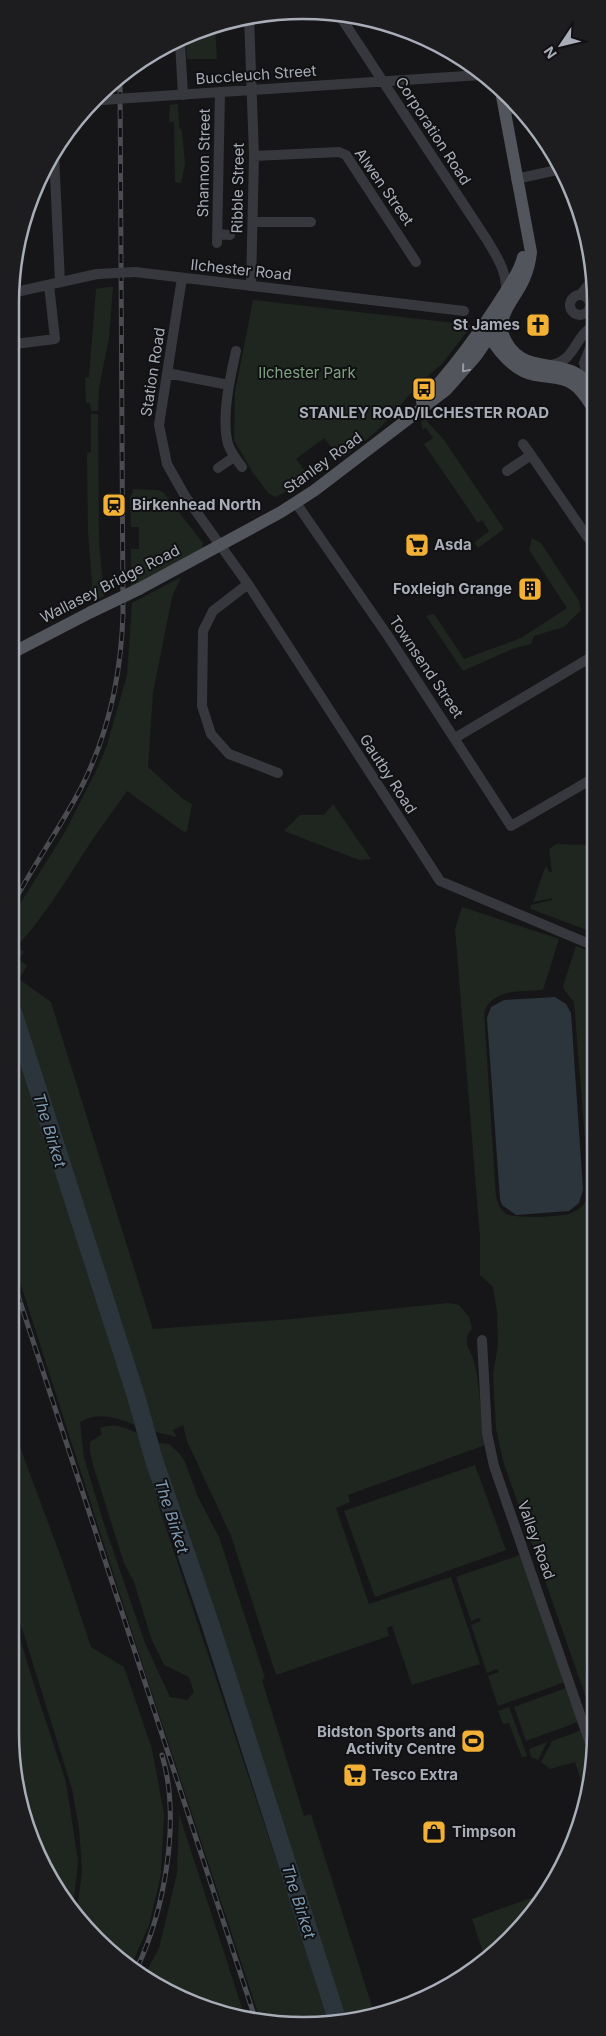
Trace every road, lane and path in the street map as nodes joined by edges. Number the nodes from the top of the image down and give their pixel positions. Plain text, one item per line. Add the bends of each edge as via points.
1 (344, 22) edge
2 (249, 24) edge
3 (180, 46) edge
4 (474, 76) edge
5 (384, 82) junction
6 (253, 91) junction
7 (220, 92) junction
8 (183, 95) junction
9 (104, 100) edge
10 (503, 101) edge
11 (511, 109) edge
12 (504, 110) junction
13 (254, 156) junction
14 (55, 165) edge
15 (554, 171) edge
16 (516, 179) junction
17 (254, 222) junction
18 (311, 222) dead end
19 (525, 229) junction
20 (230, 235) dead end
21 (416, 262) dead end
22 (522, 262) junction
23 (501, 263) junction
24 (182, 278) junction
25 (60, 282) junction
26 (49, 284) junction
27 (251, 286) junction
28 (587, 287) edge
29 (19, 291) edge
30 (506, 292) junction
31 (581, 294) dead end
32 (464, 311) dead end
33 (504, 315) junction
34 (488, 320) junction
35 (587, 332) edge
36 (490, 336) junction
37 (19, 344) edge
38 (503, 346) junction
39 (475, 347) junction
40 (587, 350) edge
41 (236, 351) dead end
42 (572, 354) junction
43 (547, 366) junction
44 (572, 372) junction
45 (167, 373) junction
46 (229, 385) junction
47 (587, 387) edge
48 (587, 388) edge
49 (523, 444) dead end
50 (531, 454) junction
51 (234, 457) junction
52 (242, 467) dead end
53 (218, 468) dead end
54 (507, 471) dead end
55 (296, 503) junction
56 (587, 533) edge
57 (221, 544) junction
58 (248, 584) junction
59 (19, 649) edge
60 (587, 660) edge
61 (455, 738) junction
62 (278, 773) dead end
63 (587, 783) edge
64 (587, 943) edge
65 (482, 1340) dead end
66 (587, 1734) edge

1 - 5 street, Corporation Road
2 - 6 street, Ribble Street
3 - 8 street
4 - 5 street, Buccleuch Street
5 - 6 street, Buccleuch Street
5 - 23 street, Corporation Road
6 - 7 street, Buccleuch Street
6 - 13 street, Ribble Street
7 - 8 street, Buccleuch Street
7 - 20 street, Shannon Street via 217,238
8 - 9 street, Buccleuch Street, bridge
10 - 12 main road
11 - 12 street
12 - 16 main road
13 - 17 street, Ribble Street
13 - 21 street, Alwen Street via 339,152 346,155
14 - 25 street
15 - 16 street
16 - 19 main road
17 - 18 street
17 - 27 street, Ribble Street
19 - 22 main road, Stanley Road
19 - 33 main road, Stanley Road via 530,243 530,263
22 - 23 street via 512,268
22 - 30 main road, Stanley Road
23 - 30 street, Corporation Road
24 - 25 street, Ilchester Road, bridge via 135,272 98,274
24 - 27 street, Ilchester Road
24 - 45 street, Station Road
25 - 26 street, Ilchester Road
26 - 29 street, Ilchester Road
26 - 37 street via 56,340
27 - 32 street, Ilchester Road
28 - 31 street
30 - 34 main road, Stanley Road
33 - 36 main road, Stanley Road
33 - 38 main road via 501,327
34 - 36 main road
34 - 39 main road, Stanley Road
35 - 42 street
36 - 38 main road
36 - 39 main road, Stanley Road
38 - 39 main road
38 - 43 main road via 526,362
38 - 44 main road via 516,366 528,373
39 - 55 main road, Stanley Road via 446,390
40 - 44 street
41 - 46 street
42 - 43 street via 562,362
42 - 44 street
43 - 44 main road
44 - 47 main road
44 - 48 main road via 574,384
45 - 46 street
45 - 57 street, Station Road via 159,425 168,464 185,496
46 - 51 street via 226,434
49 - 50 street
50 - 54 street
50 - 56 street
51 - 52 street
51 - 53 street
55 - 57 main road, Stanley Road
55 - 61 street, Townsend Street
57 - 58 street, Gautby Road
57 - 59 main road, Wallasey Bridge Road, bridge
58 - 62 street via 213,611 203,631 202,706 210,734 229,754
58 - 64 street, Gautby Road via 440,881
60 - 61 street
61 - 63 street, Townsend Street via 511,826
65 - 66 street, Valley Road via 487,1433 494,1466

